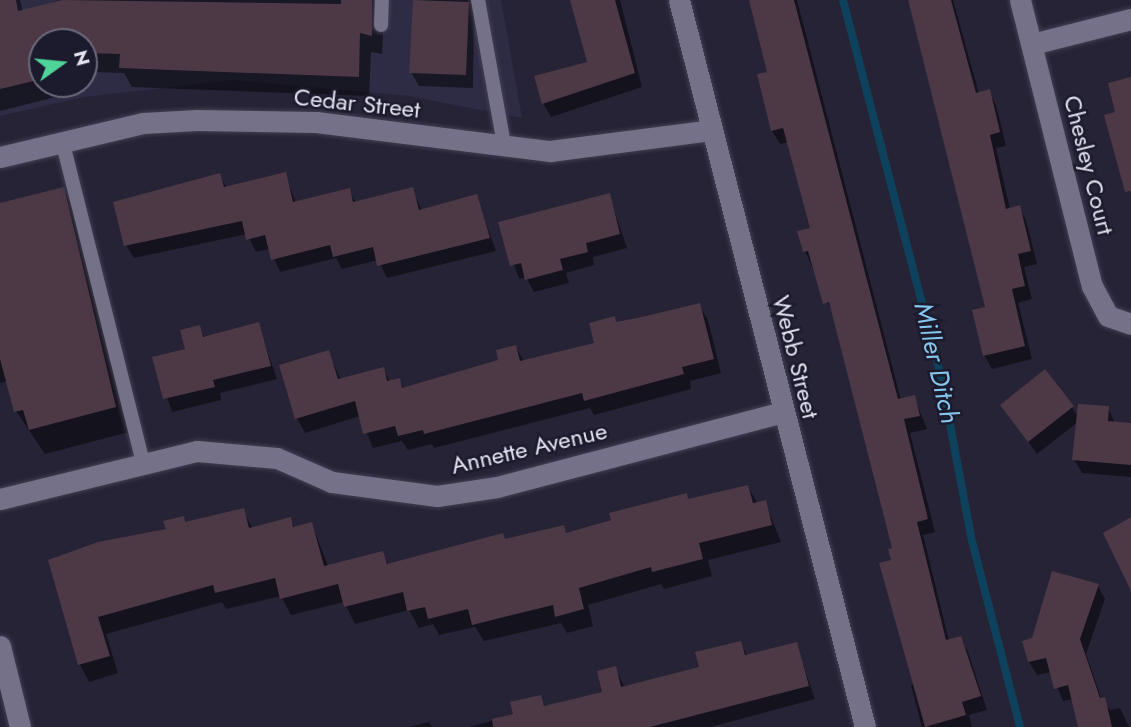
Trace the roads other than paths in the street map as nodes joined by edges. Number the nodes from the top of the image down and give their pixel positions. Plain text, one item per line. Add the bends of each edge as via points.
1 (382, 0) edge
2 (478, 0) edge
3 (679, 0) edge
4 (1020, 0) edge
5 (1131, 19) edge
6 (381, 26) dead end
7 (1032, 44) junction
8 (712, 130) junction
9 (62, 140) junction
10 (503, 145) junction
11 (0, 157) edge
12 (1131, 324) edge
13 (783, 412) junction
14 (143, 462) junction
15 (0, 499) edge
16 (0, 646) edge
17 (863, 726) edge
18 (20, 727) edge

1 - 6 lane
2 - 10 lane
3 - 8 street, Webb Street
4 - 7 street, Chesley Court
5 - 7 street
7 - 12 street, Chesley Court via 1092,286 1108,316
8 - 10 street, Cedar Street via 550,151
8 - 13 street, Webb Street
9 - 10 street, Cedar Street via 143,123 197,120 316,122
9 - 11 street, Cedar Street
9 - 14 lane
13 - 14 street, Annette Avenue via 497,487 437,496 332,482 277,458 197,451
13 - 17 street, Webb Street
14 - 15 street, Annette Avenue
16 - 18 street

